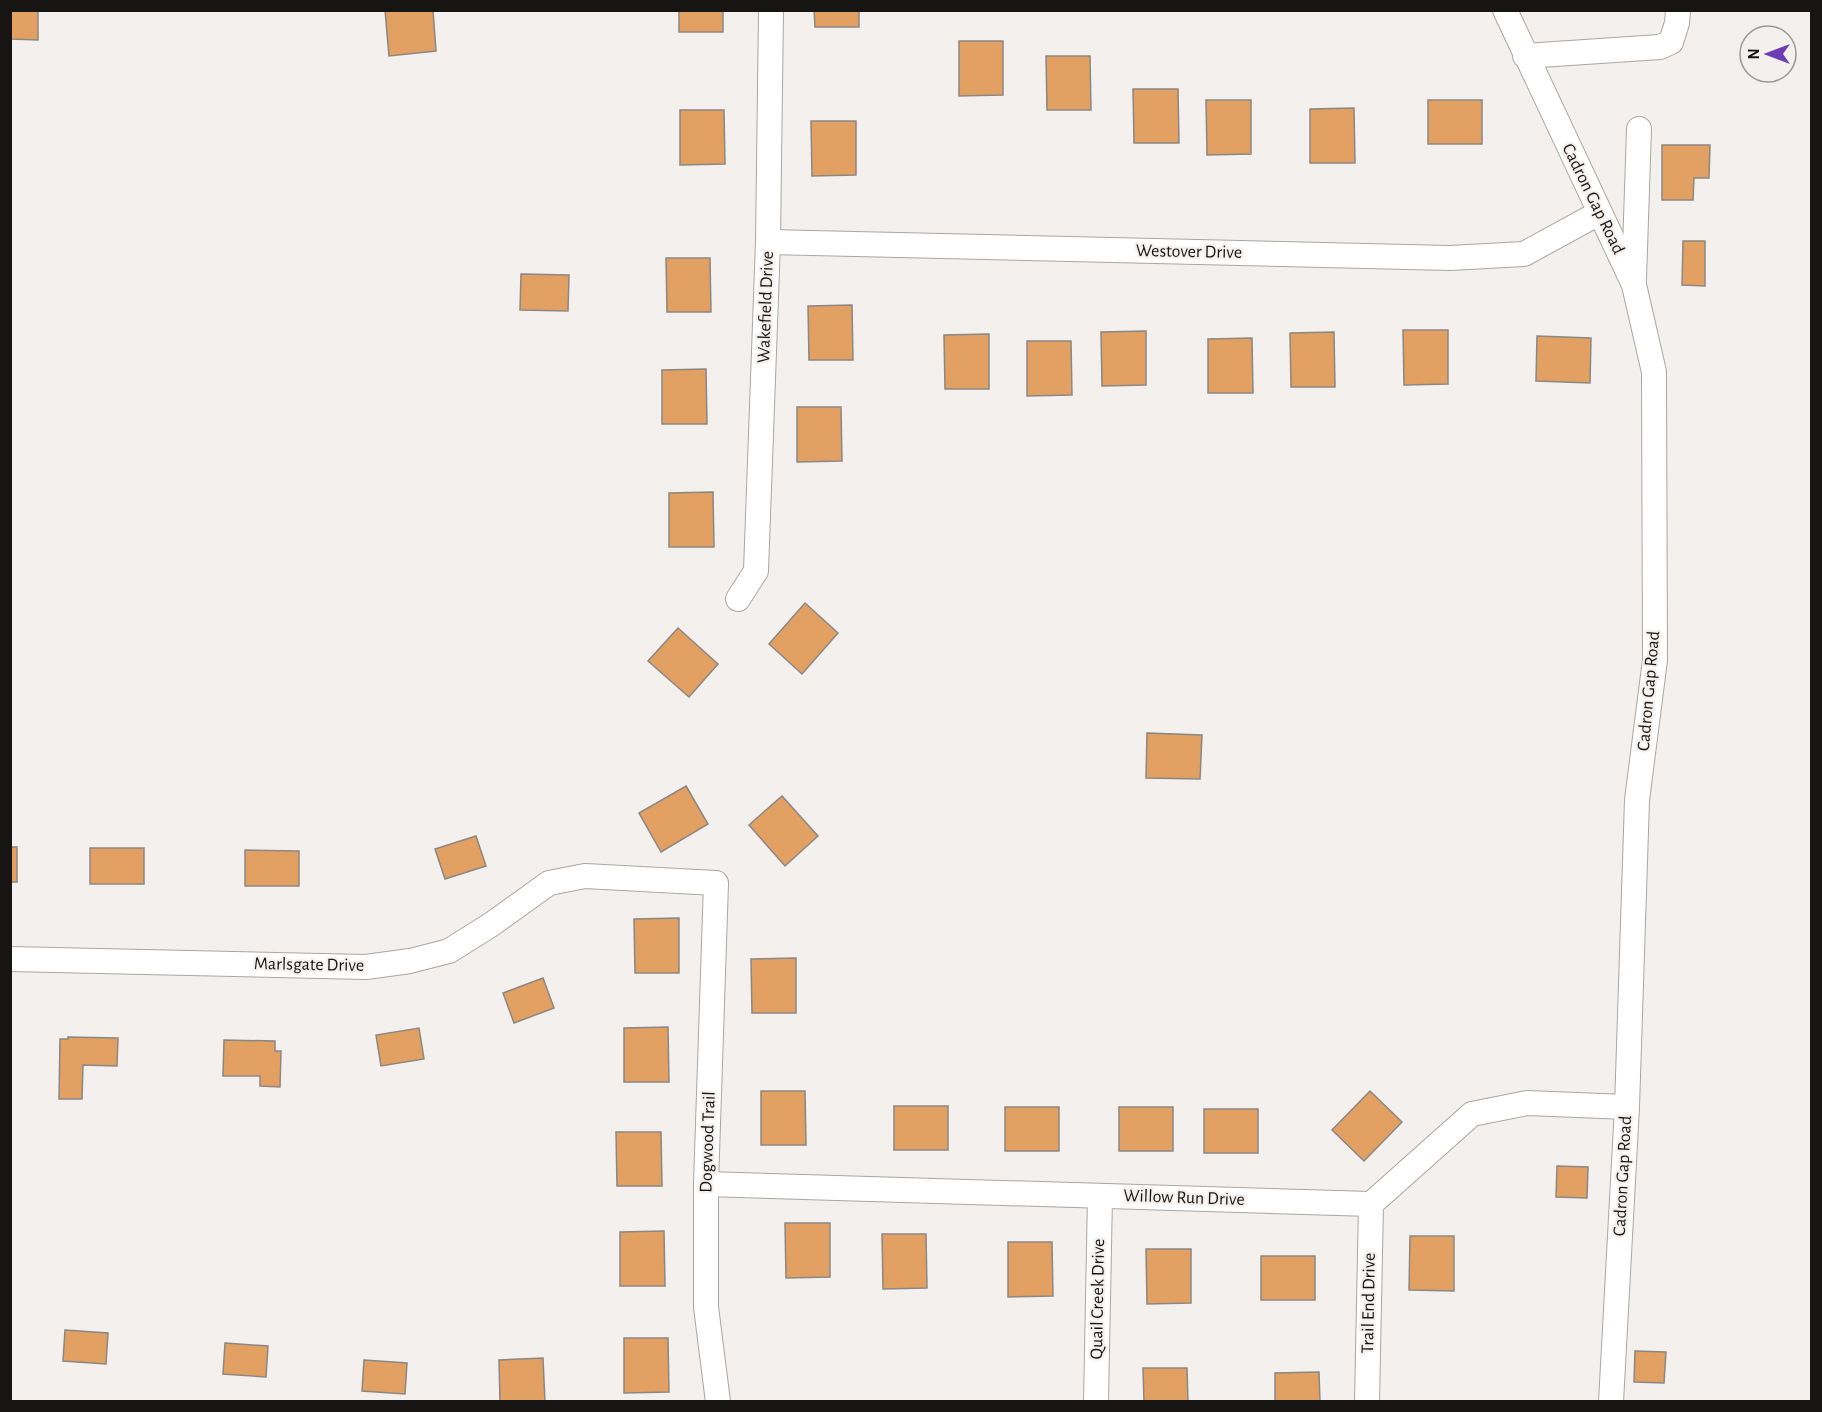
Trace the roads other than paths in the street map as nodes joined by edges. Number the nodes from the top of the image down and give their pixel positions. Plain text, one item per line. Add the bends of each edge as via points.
1 (771, 10) edge
2 (1505, 10) edge
3 (1678, 10) edge
4 (1525, 56) junction
5 (1639, 129) dead end
6 (1599, 213) junction
7 (768, 242) junction
8 (1634, 285) junction
9 (738, 599) dead end
10 (716, 883) joint
11 (10, 959) edge
12 (1627, 1107) junction
13 (706, 1184) junction
14 (1100, 1196) junction
15 (1371, 1204) junction
16 (718, 1401) edge
17 (1096, 1401) edge
18 (1367, 1401) edge
19 (1611, 1401) edge

1 - 7 street, Wakefield Drive
2 - 4 street, Cadron Gap Road
3 - 4 street via 1671,42 1660,47
4 - 6 street, Cadron Gap Road
5 - 8 street
6 - 7 street, Westover Drive via 1524,254 1450,258
6 - 8 street, Cadron Gap Road
7 - 9 street, Wakefield Drive via 756,571
8 - 12 street, Cadron Gap Road via 1654,372 1655,660 1637,800
10 - 11 street, Marlsgate Drive via 585,876 549,883 450,951 366,967
10 - 13 street, Dogwood Trail
12 - 15 street via 1527,1102 1472,1114
12 - 19 street, Cadron Gap Road
13 - 14 street, Willow Run Drive
13 - 16 street, Dogwood Trail via 706,1307
14 - 15 street, Willow Run Drive
14 - 17 street, Quail Creek Drive
15 - 18 street, Trail End Drive

